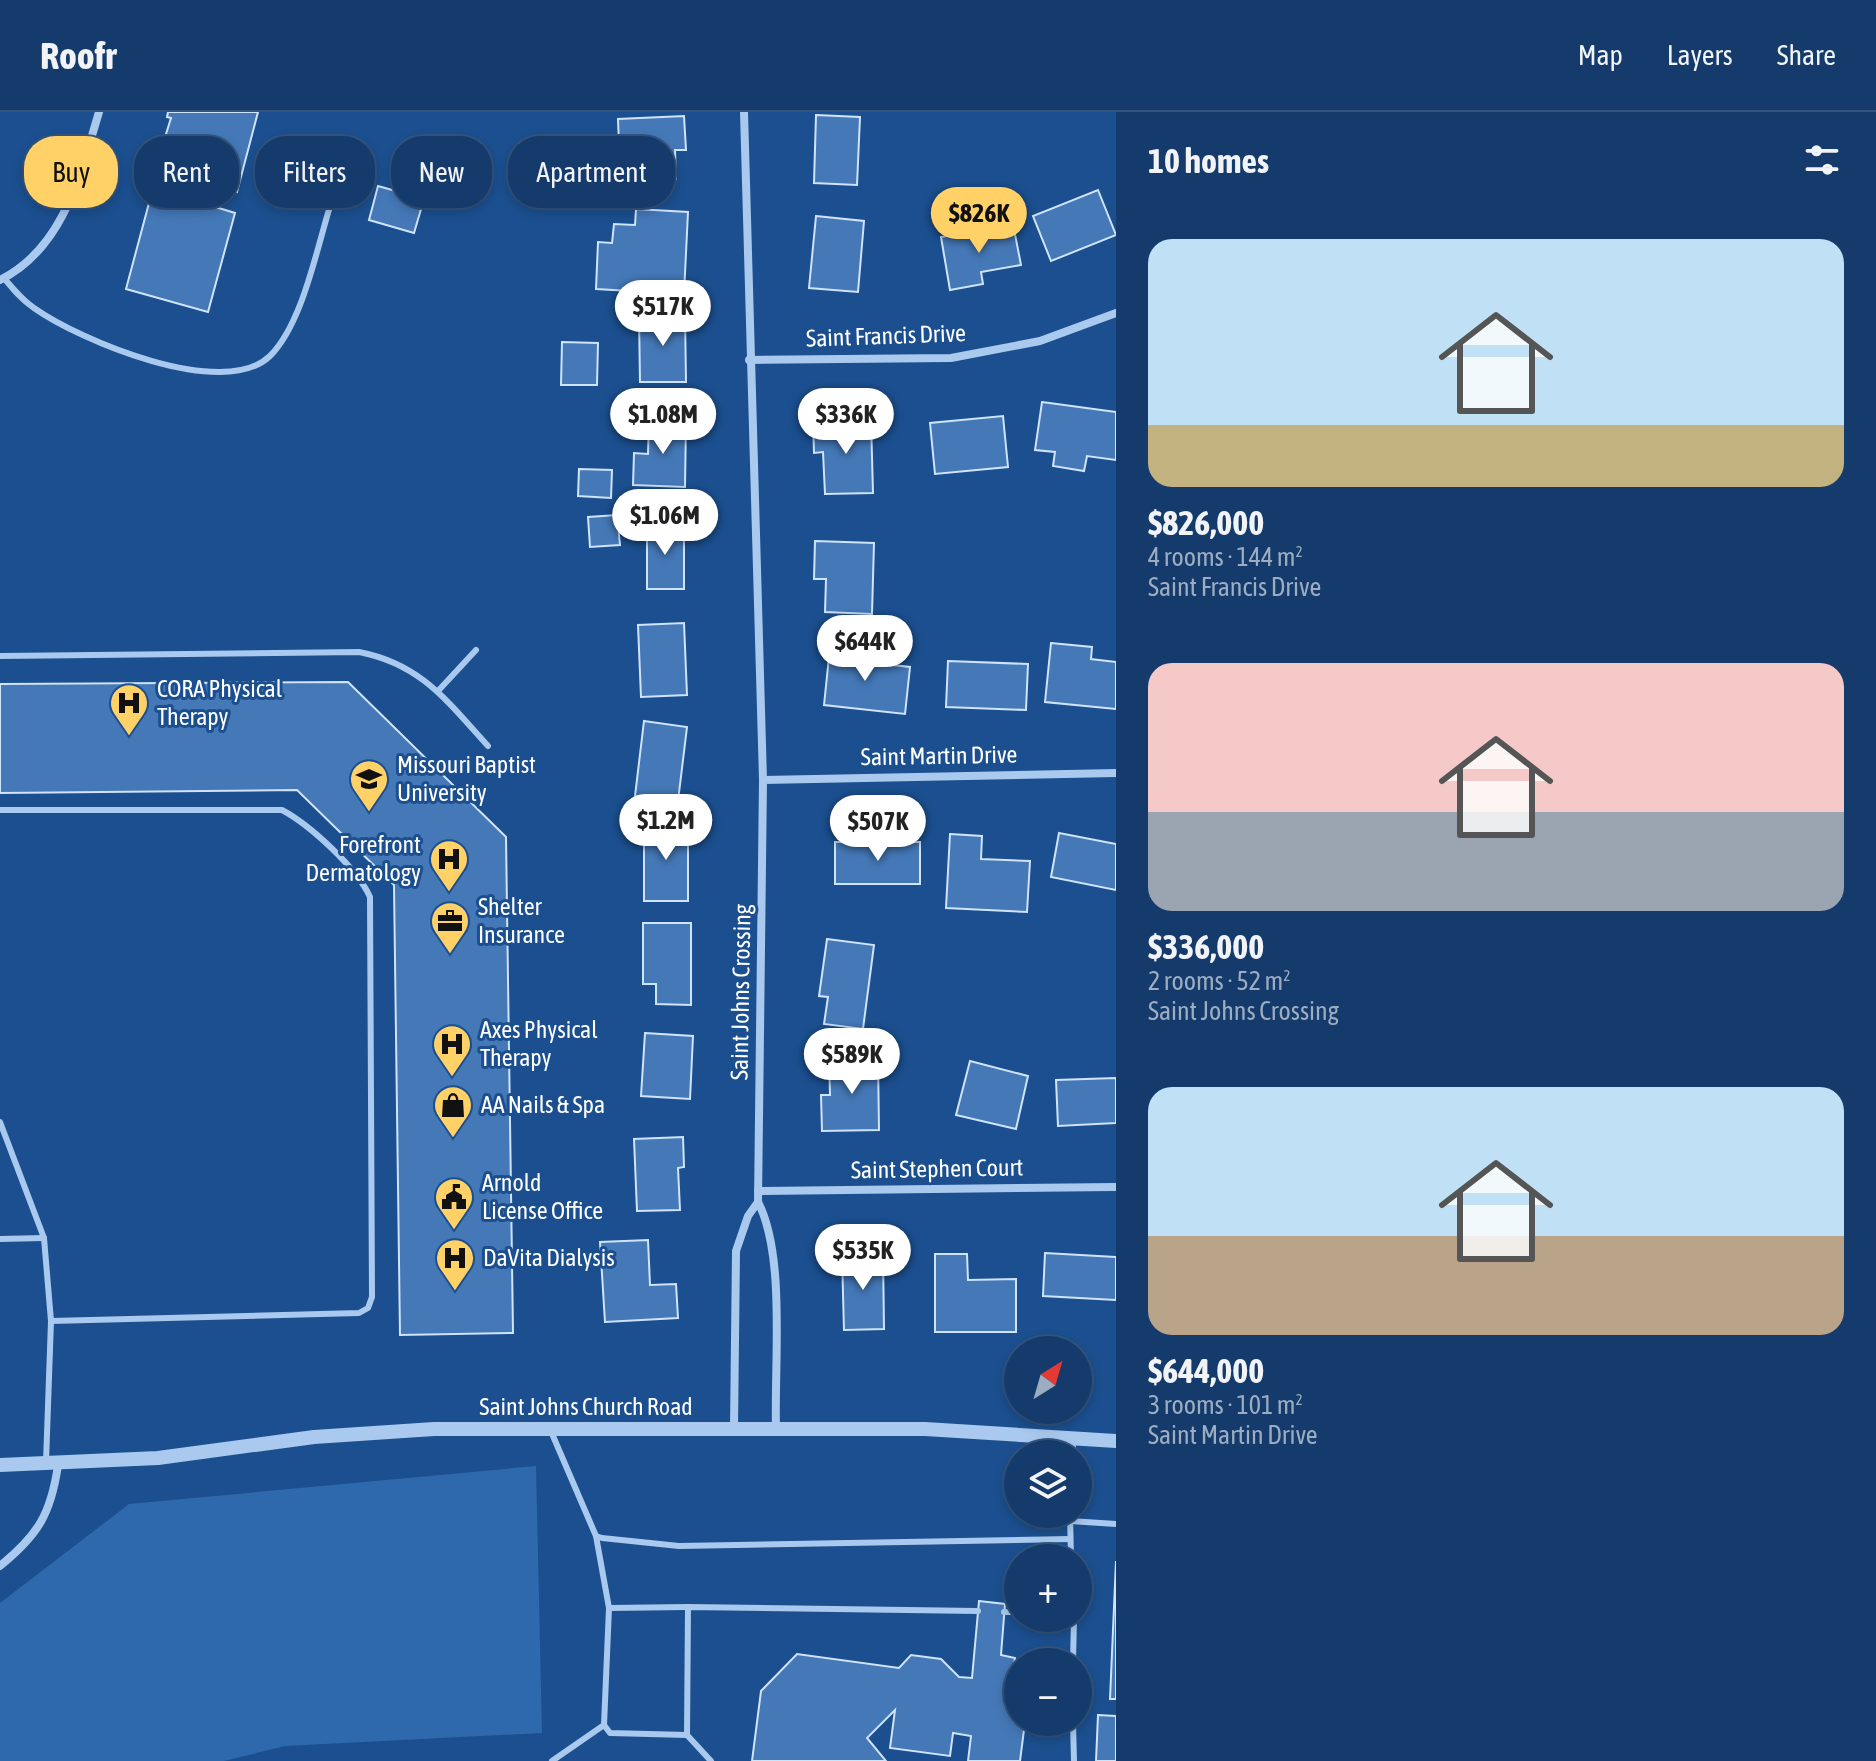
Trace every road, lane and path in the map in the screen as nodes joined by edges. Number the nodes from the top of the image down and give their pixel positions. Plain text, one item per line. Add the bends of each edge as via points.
1 (99, 112) edge
2 (744, 112) edge
3 (329, 208) edge
4 (2, 279) edge
5 (1116, 313) edge
6 (749, 360) junction
7 (476, 650) dead end
8 (0, 656) edge
9 (438, 691) junction
10 (488, 746) dead end
11 (1116, 773) edge
12 (763, 780) junction
13 (0, 810) edge
14 (0, 1122) edge
15 (0, 1145) edge
16 (10, 1145) junction
17 (1116, 1187) edge
18 (758, 1191) junction
19 (758, 1202) junction
20 (44, 1238) junction
21 (0, 1239) edge
22 (51, 1321) junction
23 (776, 1428) junction
24 (550, 1429) junction
25 (734, 1429) junction
26 (1073, 1436) junction
27 (1073, 1440) edge
28 (1116, 1441) edge
29 (0, 1465) edge
30 (52, 1465) junction
31 (1092, 1520) edge
32 (1116, 1524) edge
33 (1070, 1528) edge
34 (596, 1536) junction
35 (1070, 1539) junction
36 (1070, 1544) edge
37 (5, 1558) edge
38 (0, 1566) edge
39 (688, 1607) junction
40 (609, 1608) junction
41 (978, 1611) dead end
42 (604, 1725) junction
43 (687, 1735) junction
44 (1073, 1736) edge
45 (552, 1761) edge
46 (711, 1761) edge
47 (1074, 1761) edge

1 - 4 street via 70,203 47,242
2 - 6 street, Saint Johns Crossing
3 - 4 lane via 290,330 268,357 250,367 210,374 134,354 35,309
5 - 6 street, Saint Francis Drive via 1040,341 951,358
6 - 12 street, Saint Johns Crossing
7 - 9 lane
8 - 9 lane via 359,652 416,672
9 - 10 lane
11 - 12 street, Saint Martin Drive
12 - 18 street, Saint Johns Crossing
13 - 22 lane via 282,810 298,819 363,883 370,897 368,1308 359,1313
14 - 16 lane
15 - 16 lane
16 - 20 lane
17 - 18 street, Saint Stephen Court
18 - 19 street, Saint Johns Crossing
19 - 23 street, Saint Johns Crossing via 771,1237 774,1270
19 - 25 street, Saint Johns Crossing via 736,1251
20 - 21 lane
20 - 22 lane
22 - 30 lane
23 - 25 street, Saint Johns Church Road
23 - 26 street, Saint Johns Church Road
24 - 25 street, Saint Johns Church Road
24 - 30 street, Saint Johns Church Road via 314,1437 158,1458
24 - 34 lane
26 - 27 lane
26 - 28 street, Saint Johns Church Road
29 - 30 street, Saint Johns Church Road
30 - 37 street via 48,1509 34,1538
31 - 32 lane
33 - 35 lane
34 - 35 lane via 679,1546
34 - 40 lane
35 - 36 lane
37 - 38 street
39 - 40 lane
39 - 41 lane
39 - 43 lane
40 - 42 lane
42 - 43 lane via 610,1733
42 - 45 lane
43 - 46 lane
44 - 47 lane

